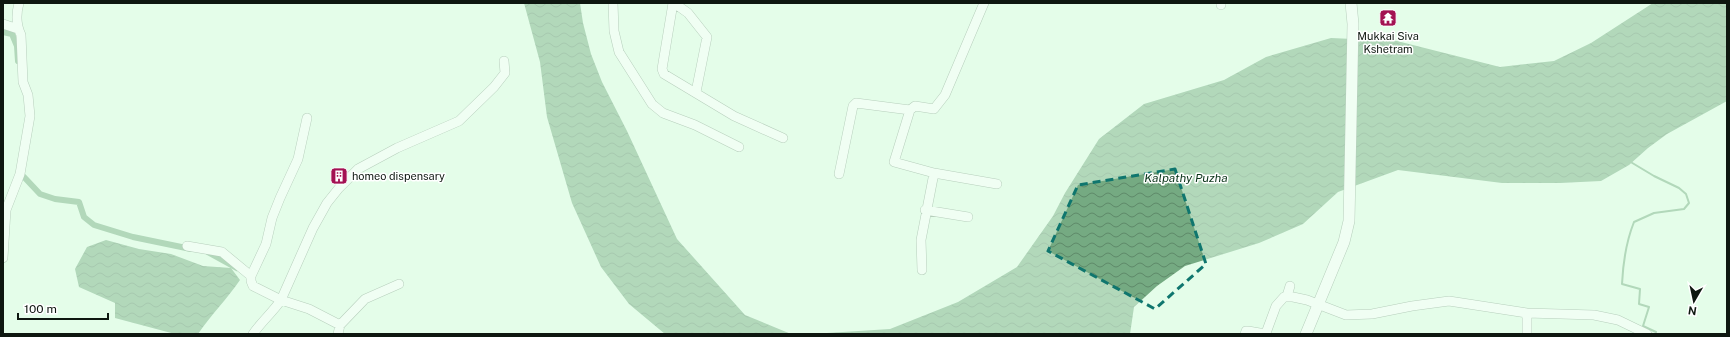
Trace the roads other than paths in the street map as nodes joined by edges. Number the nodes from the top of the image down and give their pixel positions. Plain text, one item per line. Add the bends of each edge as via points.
1 (19, 3) edge
2 (613, 3) edge
3 (673, 3) edge
4 (984, 3) edge
5 (1351, 3) edge
6 (3, 24) edge
7 (18, 29) junction
8 (504, 62) dead end
9 (696, 92) junction
10 (910, 110) junction
11 (307, 118) dead end
12 (783, 138) dead end
13 (739, 147) dead end
14 (934, 173) junction
15 (839, 174) dead end
16 (997, 184) dead end
17 (925, 210) junction
18 (968, 218) dead end
19 (187, 246) dead end
20 (3, 258) edge
21 (922, 270) dead end
22 (251, 276) junction
23 (399, 284) dead end
24 (1290, 286) dead end
25 (1284, 297) junction
26 (281, 300) junction
27 (1319, 304) junction
28 (1527, 313) junction
29 (339, 329) edge
30 (252, 334) edge
31 (1245, 334) edge
32 (1306, 334) edge
33 (1527, 334) edge
34 (1647, 334) edge

1 - 7 street
2 - 13 street via 614,31 619,52 652,104 663,113
3 - 9 street via 688,13 706,36
3 - 9 street via 662,69 664,74
4 - 10 street via 945,95 934,109 915,106
5 - 27 main road via 1353,24 1349,221 1344,242
6 - 7 street
7 - 20 street via 21,35 23,82 30,116 20,174 6,210
8 - 26 street via 505,73 485,97 459,121 397,148 358,169 340,188 327,203 313,228
9 - 12 street via 734,116
10 - 14 street via 894,162
10 - 15 street via 856,102 853,106
11 - 22 street via 298,159 280,198 266,244
14 - 16 street
14 - 17 street
17 - 18 street
17 - 21 street via 921,240
19 - 22 street via 222,252
22 - 26 street via 253,286
23 - 29 street via 365,299
24 - 25 street via 1287,296
25 - 27 street
25 - 31 street via 1276,306 1266,333 1251,331
26 - 29 street via 309,309
26 - 30 street
27 - 28 street via 1346,315 1372,314 1449,301
27 - 32 main road
28 - 33 street
28 - 34 street via 1594,315 1618,320

